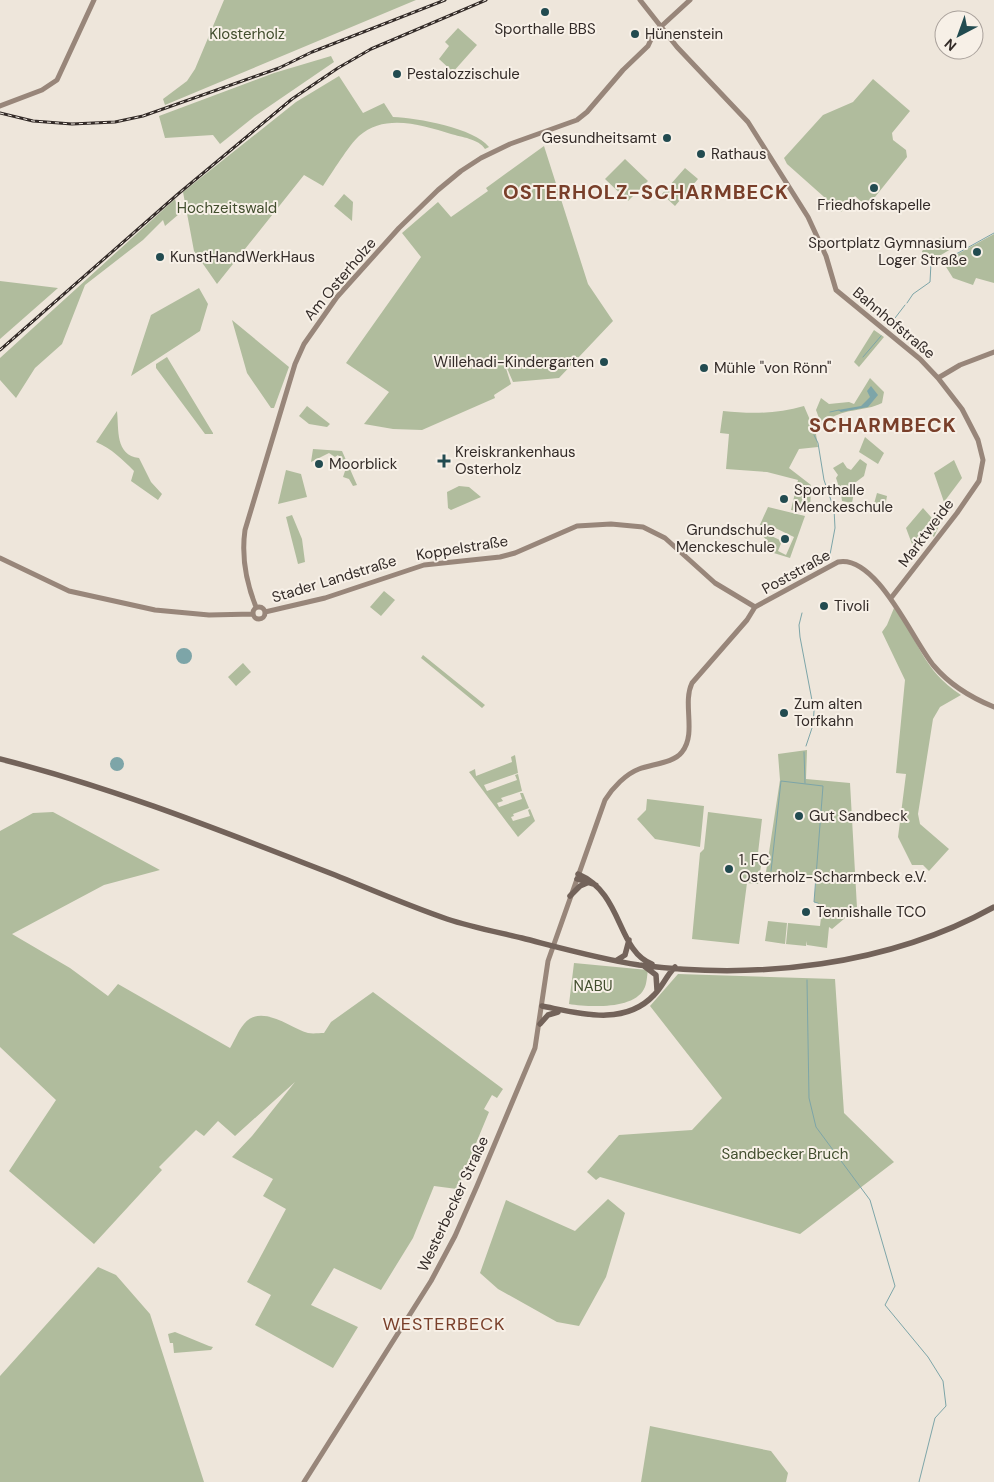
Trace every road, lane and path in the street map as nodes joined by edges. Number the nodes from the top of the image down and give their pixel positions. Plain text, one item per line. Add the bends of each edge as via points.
1 (94, 0) edge
2 (640, 0) edge
3 (690, 0) edge
4 (660, 27) junction
5 (0, 106) edge
6 (994, 352) edge
7 (938, 378) junction
8 (979, 481) joint
9 (0, 558) edge
10 (410, 569) joint
11 (891, 598) junction
12 (256, 607) junction
13 (755, 607) junction
14 (265, 612) junction
15 (253, 614) junction
16 (994, 707) edge
17 (0, 758) edge
18 (578, 876) junction
19 (587, 883) junction
20 (597, 885) junction
21 (570, 896) junction
22 (994, 907) edge
23 (629, 940) junction
24 (616, 960) junction
25 (640, 965) junction
26 (659, 966) junction
27 (675, 967) junction
28 (657, 992) junction
29 (542, 1007) junction
30 (562, 1011) junction
31 (552, 1012) junction
32 (540, 1024) junction
33 (304, 1482) edge

1 - 5 street via 57,80 42,90
2 - 4 street, Bahnhofstraße
3 - 4 street
4 - 7 street, Bahnhofstraße via 733,104 761,140 808,217 826,256 836,290 920,359
4 - 12 street, Am Osterholze via 648,46 577,120 481,158 438,190 360,271 314,329 295,364 245,530 244,570
6 - 7 street via 960,365
7 - 8 street, Bahnhofstraße via 962,410 978,440 983,460
8 - 11 street, Marktweide
9 - 15 street via 69,591 155,610 209,615
10 - 13 street, Koppelstraße via 500,557 577,526 624,524 643,527 665,538 715,583
10 - 14 street, Stader Landstraße via 324,598
11 - 13 street, Poststraße via 866,573 838,562
11 - 16 street via 933,666 954,685
12 - 14 street
12 - 15 street
13 - 18 street, Westerbecker Straße via 692,683 688,696 688,740 681,753 633,771 609,794
14 - 15 street, Stader Landstraße via 260,619
17 - 24 main road via 143,802 448,919
18 - 19 main road
18 - 20 main road
18 - 21 street, Westerbecker Straße
19 - 20 main road
19 - 21 main road
20 - 23 main road via 606,895
21 - 29 street, Westerbecker Straße via 551,953
22 - 27 main road via 956,926 892,949 828,962 776,969
23 - 24 main road via 625,955
23 - 26 main road via 639,957
24 - 25 main road
25 - 26 main road
25 - 28 main road via 656,975
26 - 27 main road
27 - 28 main road
28 - 30 main road via 644,1002 618,1013 598,1016
29 - 30 main road
29 - 31 main road
29 - 32 street, Westerbecker Straße
30 - 31 main road
31 - 32 main road
32 - 33 street, Westerbecker Straße via 530,1061 455,1236 431,1281

